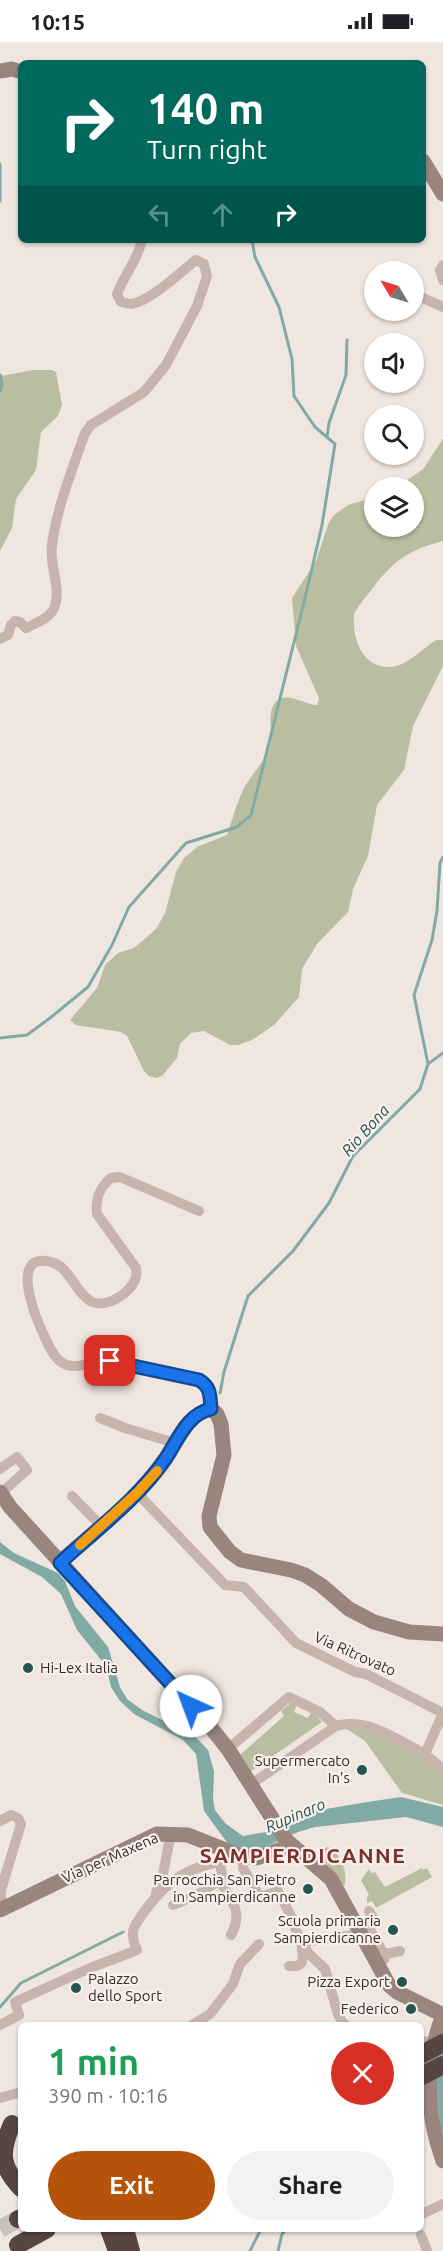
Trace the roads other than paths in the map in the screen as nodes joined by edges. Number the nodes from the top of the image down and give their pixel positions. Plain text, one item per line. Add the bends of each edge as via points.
1 (0, 71) edge
2 (18, 71) edge
3 (426, 166) edge
4 (443, 194) edge
5 (141, 243) edge
6 (443, 265) edge
7 (443, 280) edge
8 (424, 298) edge
9 (443, 307) edge
10 (0, 639) edge
11 (199, 1211) dead end
12 (211, 1409) junction
13 (100, 1418) dead end
14 (175, 1443) junction
15 (0, 1469) edge
16 (0, 1493) edge
17 (137, 1493) junction
18 (72, 1496) dead end
19 (101, 1526) junction
20 (60, 1563) junction
21 (443, 1634) edge
22 (336, 1726) junction
23 (228, 1749) junction
24 (425, 1754) junction
25 (443, 1769) edge
26 (250, 1785) junction
27 (0, 1821) edge
28 (171, 1833) junction
29 (285, 1838) junction
30 (243, 1857) junction
31 (220, 1861) junction
32 (219, 1880) junction
33 (154, 1899) junction
34 (173, 1905) dead end
35 (3, 1908) edge
36 (369, 1911) dead end
37 (362, 1934) junction
38 (231, 1935) dead end
39 (302, 1942) junction
40 (259, 1944) dead end
41 (400, 1951) dead end
42 (289, 1966) dead end
43 (443, 2015) edge
44 (197, 2022) edge
45 (342, 2022) edge
46 (0, 2025) edge
47 (430, 2045) edge
48 (443, 2065) edge
49 (424, 2075) edge
50 (18, 2093) edge
51 (0, 2098) edge
52 (427, 2120) edge
53 (11, 2124) edge
54 (443, 2160) edge
55 (18, 2186) edge
56 (443, 2204) edge
57 (424, 2213) edge
58 (42, 2232) edge
59 (110, 2232) edge
60 (126, 2232) edge
61 (421, 2235) dead end
62 (18, 2245) dead end
63 (117, 2251) edge
64 (131, 2251) edge
65 (427, 2251) edge

1 - 2 street
3 - 4 street
5 - 10 street via 117,294 121,302 130,305 141,301 196,260 204,264 207,276 197,306 166,365 144,392 91,425 85,433 62,498 51,548 56,580 54,607 41,622 26,628 15,621 8,635
6 - 7 street
8 - 9 street
11 - 12 street via 120,1177 111,1178 99,1192 97,1214 136,1268 130,1286 110,1303 100,1305 89,1300 58,1264 41,1261 32,1265 27,1291 59,1362 74,1368 110,1361 199,1380 210,1391
12 - 14 street via 194,1416
12 - 21 street via 221,1424 224,1455 210,1527 230,1552 242,1560 305,1575 349,1609 374,1622 409,1632
13 - 14 street
14 - 17 street
15 - 16 street via 17,1457 27,1470
16 - 20 street
17 - 19 street
17 - 24 street, Via Ritrovato via 225,1585 244,1587 296,1643 442,1713
18 - 19 street
19 - 20 street
20 - 23 street
22 - 23 street via 320,1712 289,1697
22 - 24 street via 370,1725
22 - 26 street
23 - 26 street
24 - 25 street
26 - 29 street
27 - 35 street via 11,1815 21,1824 2,1890
28 - 30 street, Via per Maxena via 188,1835
28 - 33 street
28 - 35 street, Via per Maxena via 157,1834
29 - 30 street via 256,1858
29 - 37 street via 331,1879
30 - 31 street
30 - 39 street via 243,1868 260,1897 278,1892
31 - 32 street
31 - 33 street via 173,1879
32 - 34 street
32 - 38 street via 237,1912 237,1924
33 - 46 street via 134,1927 131,1937 137,1950 15,2002 19,2015
36 - 41 street via 374,1919 369,1928 384,1958
37 - 39 street
37 - 43 street via 389,1985
39 - 42 street via 302,1964
39 - 45 street via 325,1970
40 - 44 street via 240,1964 233,1984 210,2014
43 - 47 street
47 - 52 street
48 - 49 highway, bridge
50 - 51 street
52 - 54 street
53 - 55 highway via 1,2150 2,2166
56 - 57 street
58 - 62 highway
59 - 63 highway
60 - 64 highway
61 - 65 street

